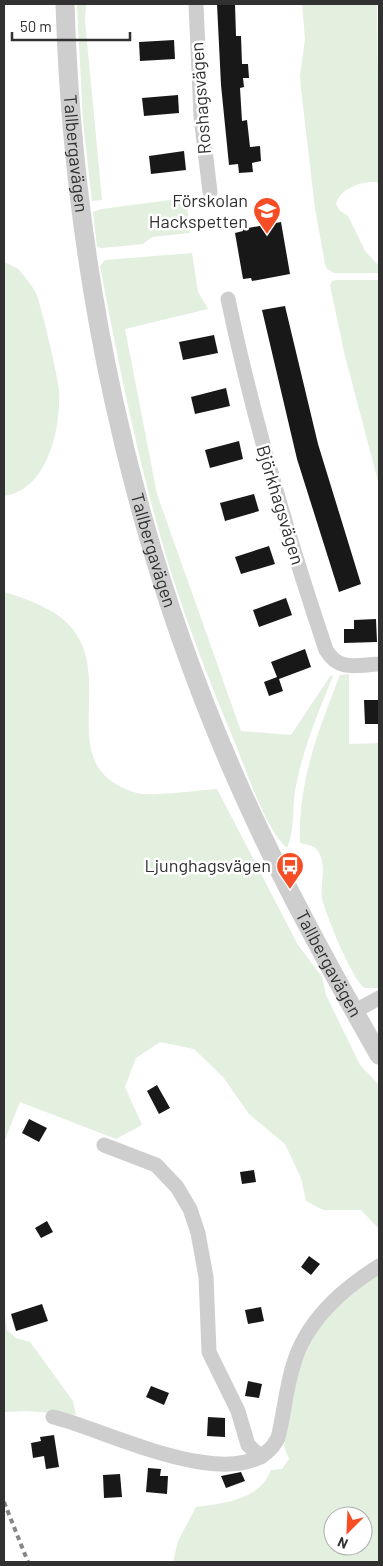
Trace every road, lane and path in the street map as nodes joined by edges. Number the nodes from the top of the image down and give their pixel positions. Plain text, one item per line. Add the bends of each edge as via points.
1 (65, 4) edge
2 (196, 4) edge
3 (210, 192) dead end
4 (228, 299) dead end
5 (379, 664) edge
6 (379, 998) edge
7 (355, 1011) junction
8 (379, 1055) edge
9 (104, 1145) dead end
10 (379, 1266) edge
11 (52, 1417) dead end
12 (261, 1457) junction

1 - 7 street, Tallbergavägen via 73,139 87,256 110,383 146,529 192,668 238,782 274,859
2 - 3 street, Roshagsvägen via 200,106
4 - 5 street, Björkhagsvägen via 247,389 272,482 326,650 340,665
6 - 7 street
7 - 8 street, Tallbergavägen
9 - 12 street via 156,1165 177,1187 190,1210 206,1277 209,1352 238,1410 248,1445
10 - 12 street via 331,1304 308,1330 292,1367 278,1438
11 - 12 street via 83,1424 127,1442 194,1462 222,1465

